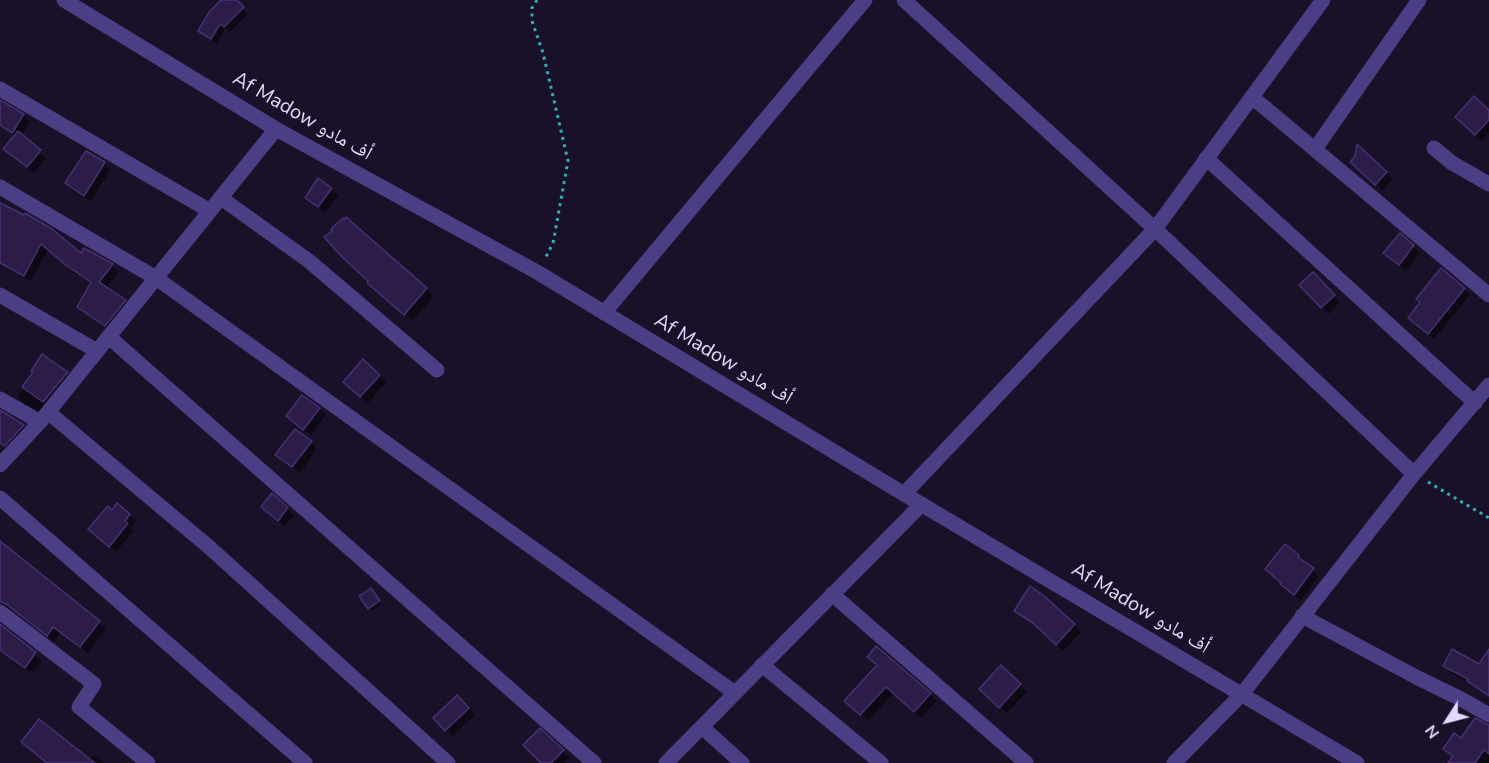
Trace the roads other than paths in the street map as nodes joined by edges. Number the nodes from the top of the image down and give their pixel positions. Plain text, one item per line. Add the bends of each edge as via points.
1 (64, 0) edge
2 (865, 0) edge
3 (904, 0) edge
4 (1323, 0) edge
5 (1419, 0) edge
6 (0, 89) edge
7 (1252, 97) junction
8 (276, 129) junction
9 (1434, 148) dead end
10 (1315, 149) junction
11 (1206, 159) junction
12 (1489, 184) edge
13 (0, 187) edge
14 (221, 198) junction
15 (210, 211) junction
16 (1155, 229) junction
17 (156, 278) junction
18 (0, 295) edge
19 (1489, 295) edge
20 (604, 313) junction
21 (109, 337) junction
22 (97, 351) junction
23 (437, 370) dead end
24 (1489, 385) edge
25 (0, 399) edge
26 (1475, 403) junction
27 (44, 417) junction
28 (0, 465) edge
29 (1414, 474) junction
30 (904, 494) junction
31 (0, 498) edge
32 (922, 504) junction
33 (832, 594) junction
34 (0, 612) edge
35 (1302, 616) junction
36 (762, 665) junction
37 (735, 693) junction
38 (1242, 694) junction
39 (1489, 715) edge
40 (702, 727) junction
41 (148, 763) edge
42 (305, 763) edge
43 (448, 763) edge
44 (594, 763) edge
45 (666, 763) edge
46 (742, 763) edge
47 (881, 763) edge
48 (1026, 763) edge
49 (1174, 763) edge
50 (1357, 763) edge

1 - 8 street, Af Madow أف مادو
2 - 20 street
3 - 16 street
4 - 7 street
5 - 10 street
6 - 15 street
7 - 10 street
7 - 11 street
8 - 14 street
8 - 20 street, Af Madow أف مادو
9 - 12 street
10 - 19 street
11 - 16 street
11 - 26 street
13 - 17 street
14 - 15 street
14 - 23 street via 309,261
15 - 17 street
16 - 29 street
16 - 30 street
17 - 21 street
17 - 37 street
18 - 22 street
20 - 30 street, Af Madow أف مادو
21 - 22 street
21 - 44 street
22 - 27 street
24 - 26 street
25 - 27 street
26 - 29 street
27 - 28 street
27 - 43 street via 209,547
29 - 35 street
30 - 32 street, Af Madow أف مادو
31 - 42 street
32 - 33 street
32 - 38 street, Af Madow أف مادو
33 - 36 street
33 - 48 street
34 - 41 street via 94,684 79,707
35 - 38 street
35 - 39 street
36 - 37 street
36 - 47 street
37 - 40 street
38 - 49 street
38 - 50 street, Af Madow أف مادو
40 - 45 street
40 - 46 street

